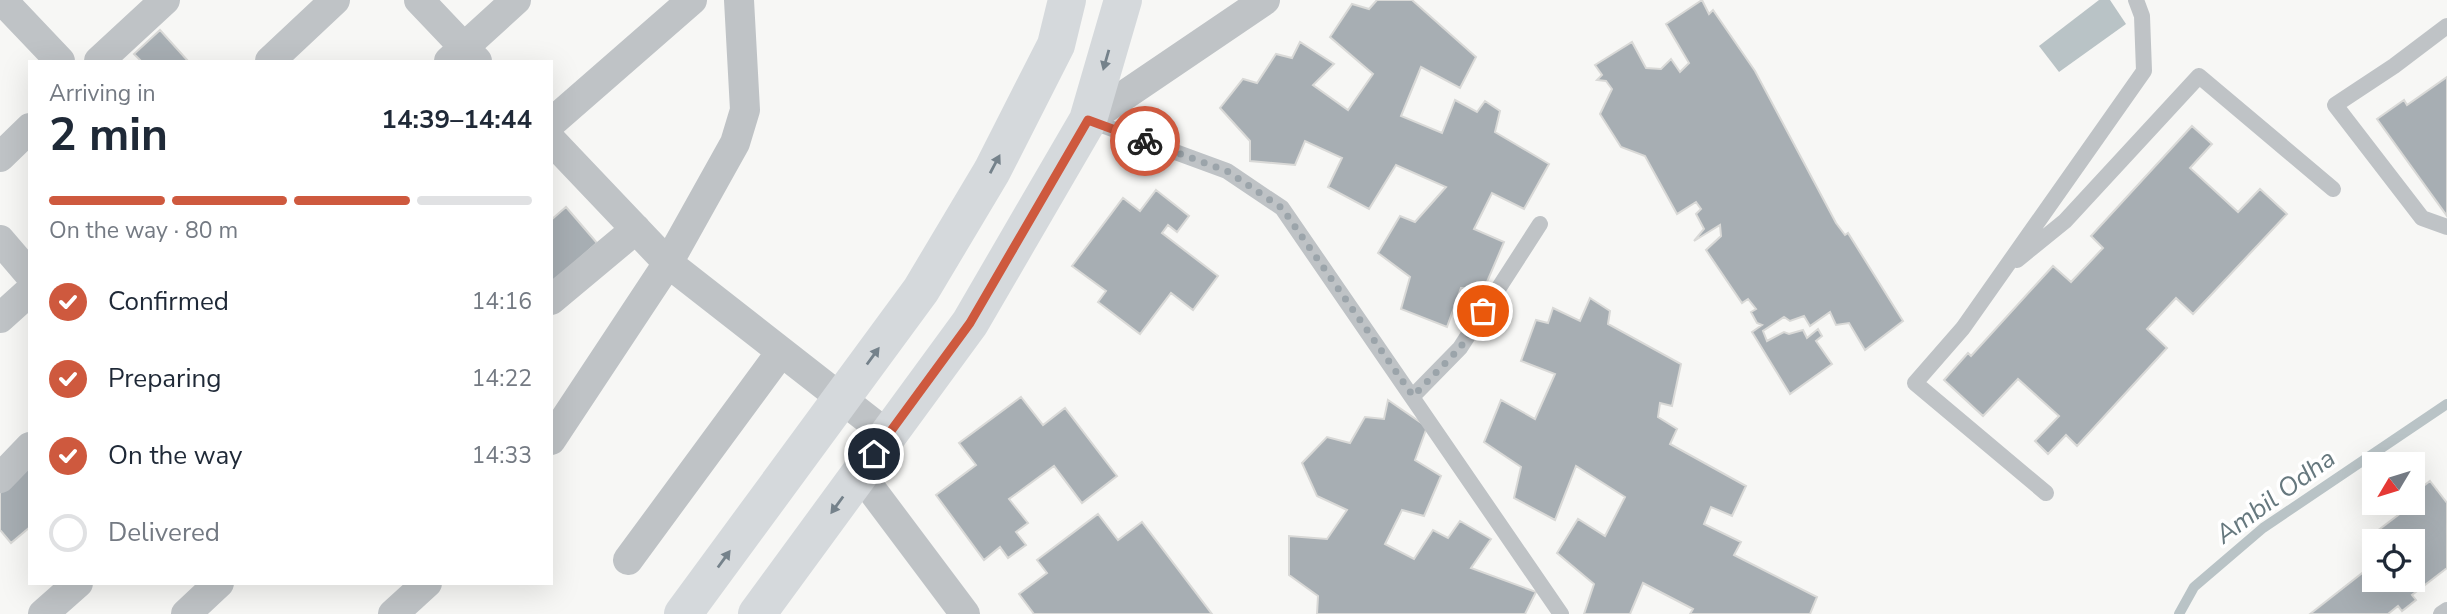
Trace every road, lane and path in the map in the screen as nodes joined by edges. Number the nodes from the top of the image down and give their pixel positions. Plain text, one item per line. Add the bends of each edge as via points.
1 (2, 0) edge
2 (165, 0) edge
3 (335, 0) edge
4 (419, 0) edge
5 (516, 0) edge
6 (692, 0) edge
7 (740, 0) edge
8 (1067, 0) edge
9 (1123, 0) edge
10 (1265, 0) edge
11 (2136, 0) edge
12 (2447, 26) edge
13 (463, 57) edge
14 (59, 60) edge
15 (100, 60) edge
16 (271, 60) edge
17 (1088, 120) junction
18 (553, 121) edge
19 (28, 130) edge
20 (553, 142) edge
21 (0, 157) edge
22 (2333, 189) dead end
23 (1540, 224) dead end
24 (2447, 227) edge
25 (636, 229) junction
26 (0, 240) edge
27 (668, 263) junction
28 (28, 273) edge
29 (2002, 274) junction
30 (28, 293) edge
31 (553, 298) edge
32 (0, 318) edge
33 (782, 352) junction
34 (1413, 396) junction
35 (841, 399) junction
36 (888, 435) junction
37 (553, 437) edge
38 (28, 449) edge
39 (860, 474) junction
40 (0, 478) edge
41 (2046, 493) dead end
42 (628, 560) dead end
43 (76, 585) edge
44 (217, 585) edge
45 (424, 585) edge
46 (2447, 610) edge
47 (43, 614) edge
48 (186, 614) edge
49 (393, 614) edge
50 (683, 614) edge
51 (757, 614) edge
52 (965, 614) edge
53 (1561, 614) edge
54 (2441, 614) edge

1 - 14 street
2 - 15 street
3 - 16 street
4 - 13 street
5 - 13 street
6 - 18 street
7 - 27 street via 744,110 740,130
35 -> 8 main road via 921,290 992,171 1056,45
9 -> 17 main road
10 - 17 street
11 - 29 lane via 2142,16 2144,71
12 - 24 lane via 2335,105 2422,218
17 - 34 lane via 1227,171 1282,208
17 - 36 main road via 970,323
19 - 21 street
20 - 25 street
22 - 29 lane via 2199,76 2065,221
23 - 34 lane via 1460,348
25 - 27 street
25 - 31 street
26 - 28 street
27 - 33 street
27 - 37 street
29 - 41 lane via 1915,383
30 - 32 street
33 - 35 street
33 - 42 street
34 - 53 lane
35 - 36 street
50 -> 35 main road
36 - 39 main road
38 - 40 street
39 -> 51 main road
39 - 52 street
43 - 47 street
44 - 48 street
45 - 49 street
46 - 54 lane

